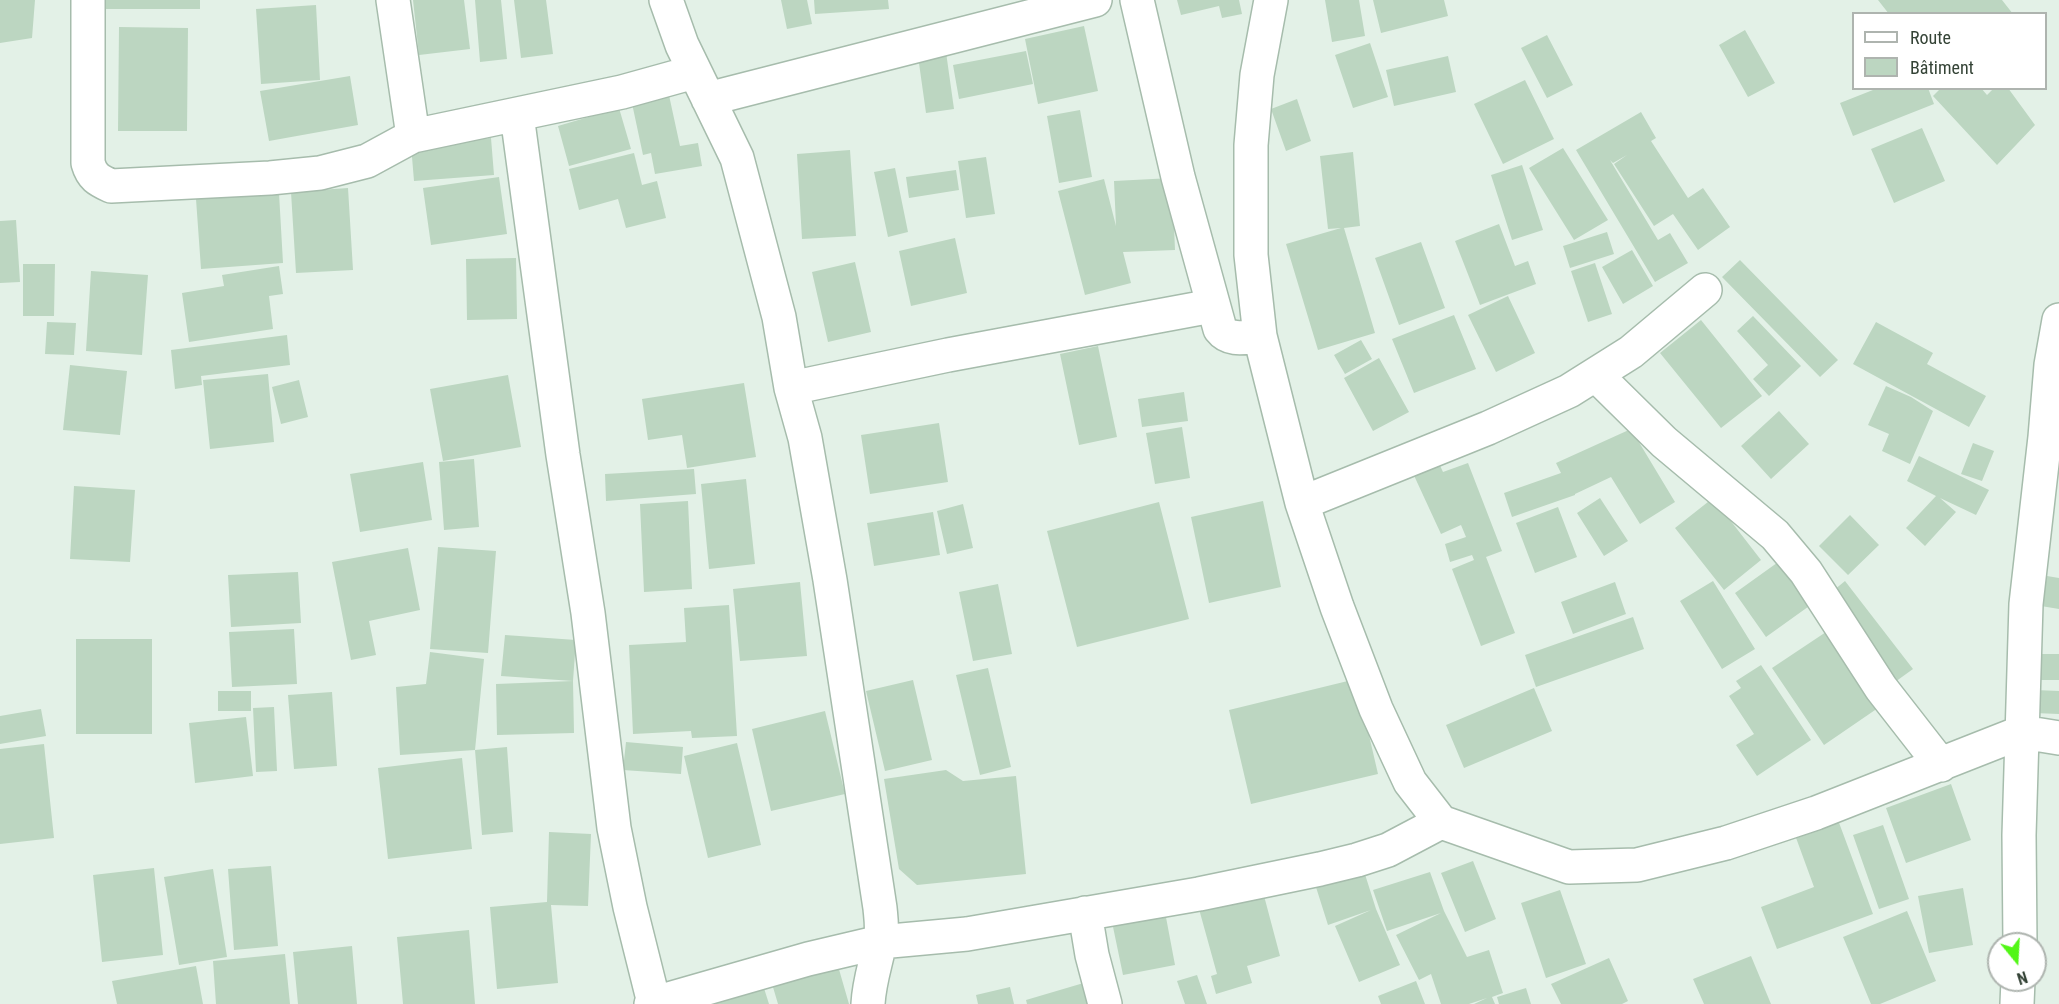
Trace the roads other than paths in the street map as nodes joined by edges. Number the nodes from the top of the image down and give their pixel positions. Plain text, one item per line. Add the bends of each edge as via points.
1 (88, 0) edge
2 (393, 0) edge
3 (666, 0) edge
4 (1095, 0) edge
5 (1137, 0) edge
6 (1271, 0) edge
7 (701, 85) junction
8 (517, 115) junction
9 (413, 136) junction
10 (1705, 290) dead end
11 (1212, 306) junction
12 (2059, 320) edge
13 (1260, 336) junction
14 (1596, 375) junction
15 (791, 387) junction
16 (1302, 503) junction
17 (2022, 732) junction
18 (2059, 738) edge
19 (1941, 765) junction
20 (1441, 822) junction
21 (1085, 913) junction
22 (2019, 932) edge
23 (880, 942) junction
24 (652, 1004) edge
25 (868, 1004) edge
26 (1105, 1004) edge

1 - 9 street via 88,163 98,180 111,186 320,173 367,161
2 - 9 street
3 - 7 street
4 - 7 street
5 - 11 street
6 - 13 street via 1257,75 1251,145 1251,255
7 - 8 street via 622,92
7 - 15 street via 737,158 779,317
8 - 9 street
8 - 24 street via 588,613 614,828
10 - 14 street via 1631,352
11 - 13 street via 1225,335
11 - 15 street
12 - 17 street via 2026,604
13 - 16 street
14 - 16 street via 1488,428
14 - 19 street via 1664,442 1781,541 1806,572 1881,688
15 - 23 street via 805,438 830,580 880,908
16 - 20 street via 1376,709 1410,782
17 - 18 street
17 - 19 street
17 - 22 street
19 - 20 street via 1726,843 1637,865 1569,867
20 - 21 street via 1357,860 1199,894
21 - 23 street via 967,934
21 - 26 street
23 - 24 street
23 - 25 street

